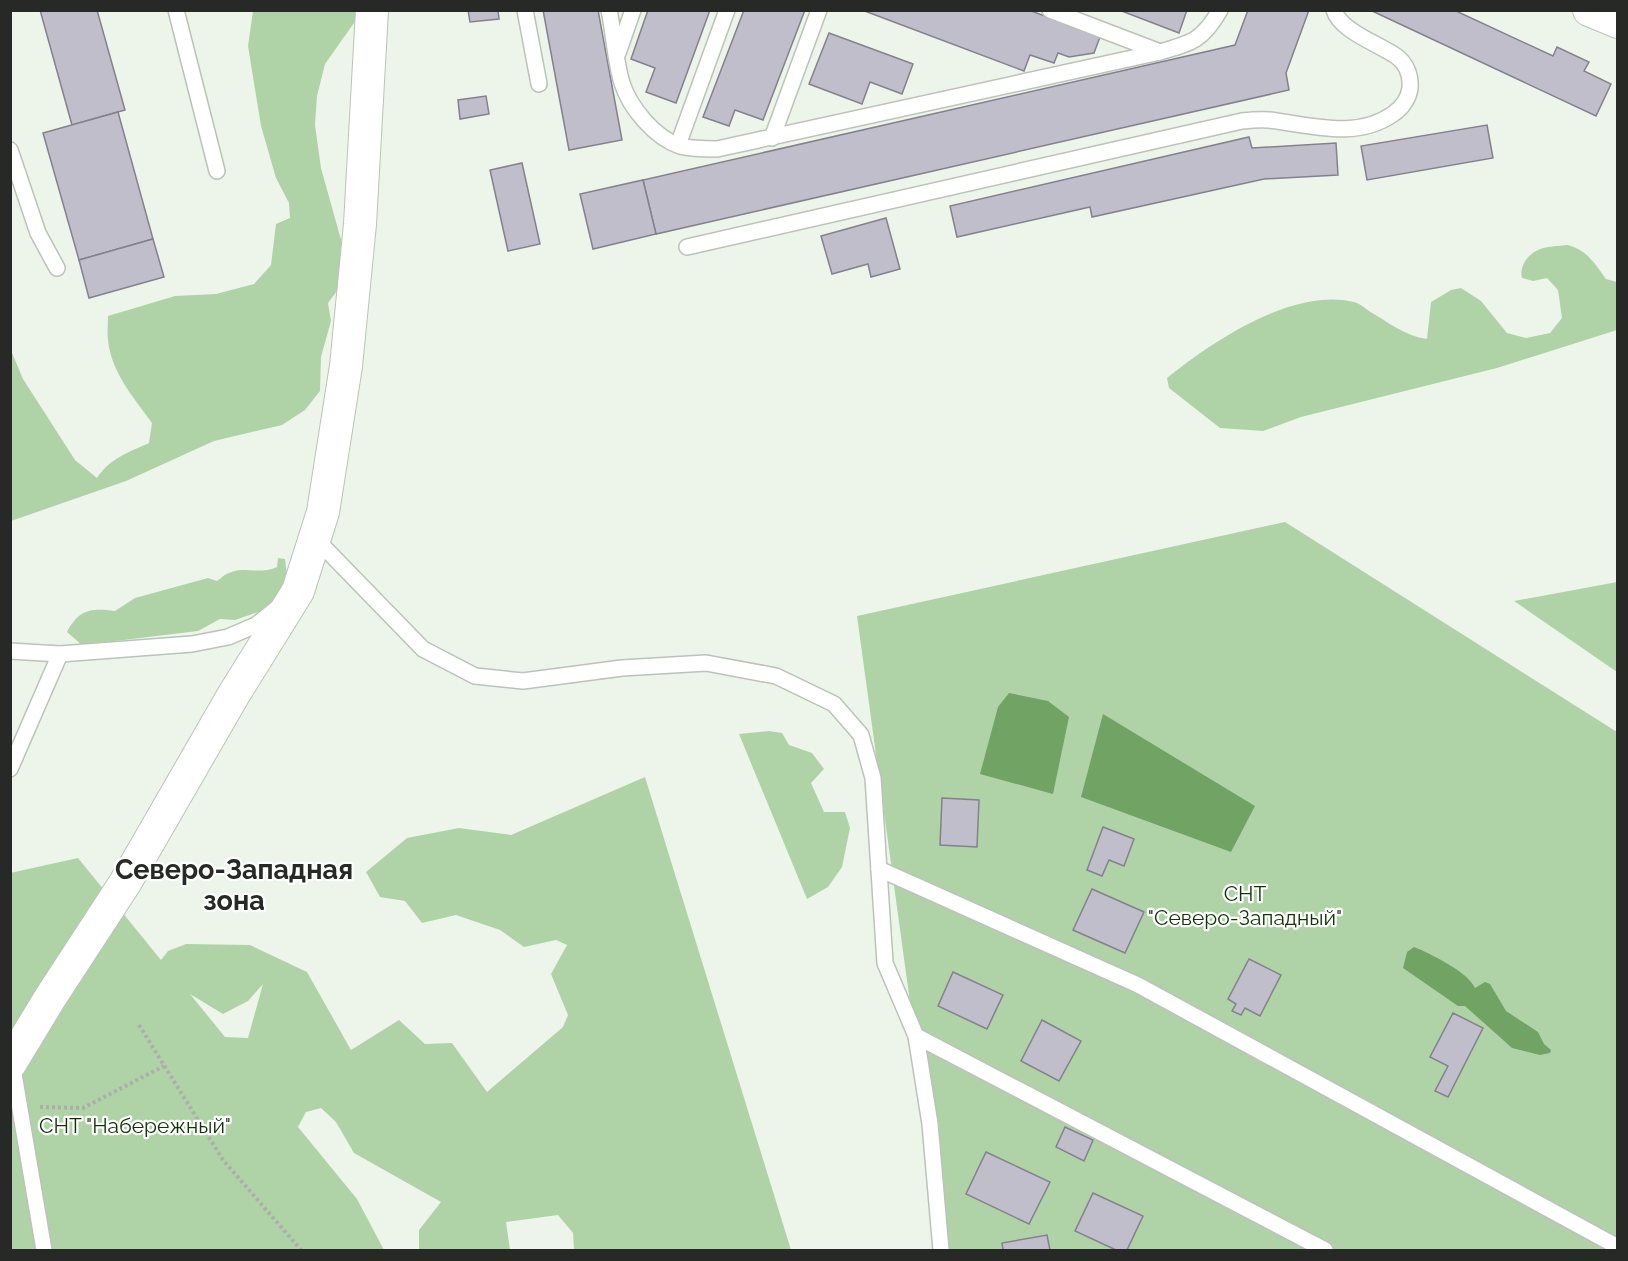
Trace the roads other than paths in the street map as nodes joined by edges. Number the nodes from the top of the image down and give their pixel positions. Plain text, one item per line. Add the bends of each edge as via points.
1 (176, 10) edge
2 (372, 10) edge
3 (525, 10) edge
4 (609, 10) edge
5 (633, 10) edge
6 (727, 10) edge
7 (819, 10) edge
8 (1050, 10) edge
9 (1220, 10) edge
10 (1334, 10) edge
11 (1589, 10) edge
12 (1617, 22) edge
13 (1160, 52) junction
14 (617, 54) junction
15 (539, 84) dead end
16 (772, 138) junction
17 (678, 145) junction
18 (10, 150) edge
19 (217, 171) dead end
20 (687, 247) dead end
21 (57, 268) dead end
22 (315, 538) junction
23 (298, 591) junction
24 (10, 651) edge
25 (60, 654) junction
26 (10, 769) edge
27 (879, 869) junction
28 (916, 1036) junction
29 (11, 1063) edge
30 (1617, 1247) edge
31 (44, 1251) edge
32 (941, 1251) edge
33 (1325, 1251) edge

1 - 19 lane
2 - 22 street via 360,224 346,366 323,512
3 - 15 lane
4 - 14 lane
5 - 14 lane
6 - 17 lane
7 - 16 lane
8 - 13 lane
9 - 13 lane via 1209,29 1188,44
10 - 20 lane via 1346,26 1405,66 1410,78 1406,102 1382,122 1359,129 1325,129 1267,119 1242,121
11 - 12 street
13 - 16 lane
14 - 17 lane via 622,84 634,109 652,128
16 - 17 lane via 717,150
18 - 21 lane via 38,233
22 - 23 street
22 - 27 lane via 423,650 475,676 523,681 622,668 706,663 776,676 834,704 861,735 873,778
23 - 25 lane via 256,625 228,637 192,644
23 - 29 street via 125,883
24 - 25 lane
25 - 26 lane
27 - 28 lane via 885,963
27 - 30 lane via 1138,985
28 - 32 lane via 930,1124
28 - 33 lane
29 - 31 lane

